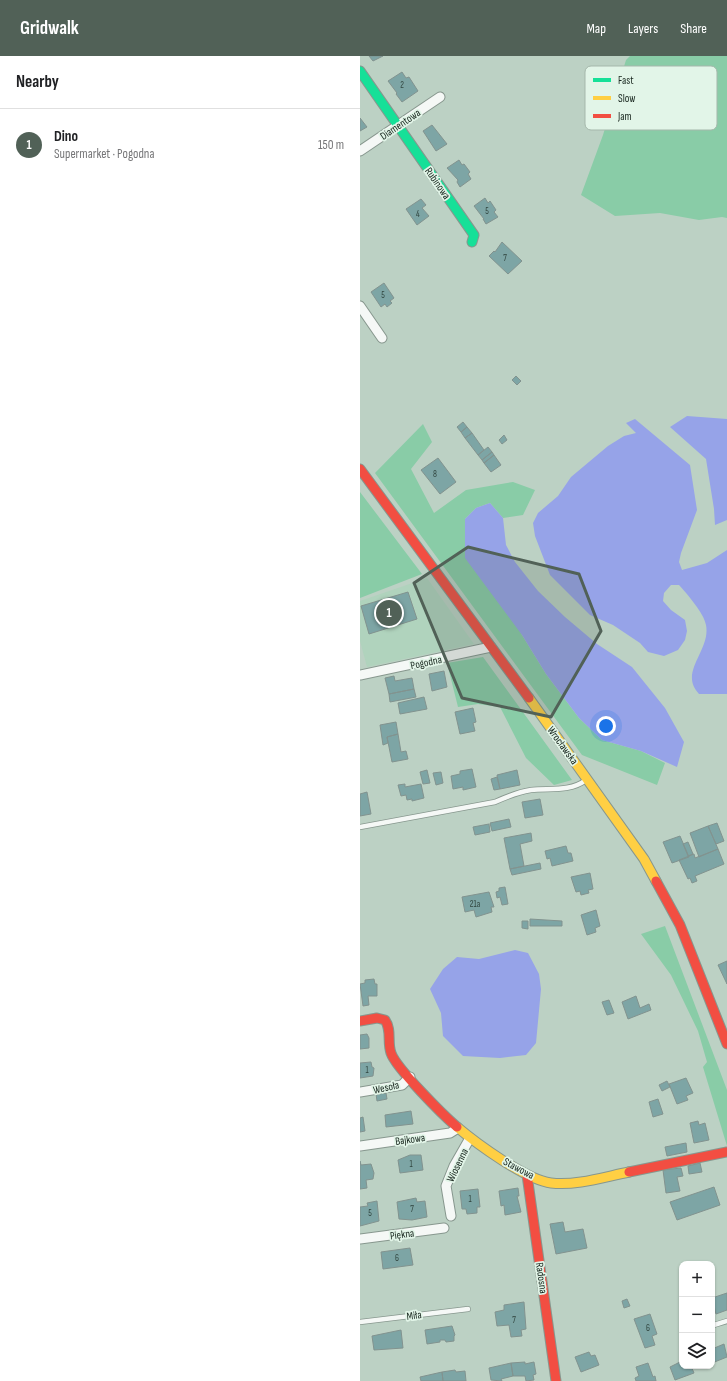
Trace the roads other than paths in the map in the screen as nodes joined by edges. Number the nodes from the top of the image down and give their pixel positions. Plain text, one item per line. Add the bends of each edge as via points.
1 (360, 71) edge
2 (440, 97) dead end
3 (398, 125) junction
4 (360, 152) edge
5 (472, 242) dead end
6 (360, 306) edge
7 (382, 338) dead end
8 (360, 468) edge
9 (491, 647) junction
10 (360, 675) edge
11 (588, 779) junction
12 (360, 827) edge
13 (360, 1021) edge
14 (727, 1044) edge
15 (410, 1077) junction
16 (360, 1092) edge
17 (458, 1128) junction
18 (470, 1138) junction
19 (360, 1146) edge
20 (727, 1152) edge
21 (527, 1175) junction
22 (451, 1216) dead end
23 (444, 1228) dead end
24 (360, 1240) edge
25 (468, 1309) dead end
26 (727, 1321) edge
27 (360, 1322) edge
28 (715, 1326) edge
29 (556, 1381) edge

1 - 3 street
2 - 3 street, Diamentowa
3 - 4 street, Diamentowa
3 - 5 street, Rubinowa via 474,235
6 - 7 street
8 - 9 street, Wrocławska
9 - 10 street, Pogodna
9 - 11 street, Wrocławska
11 - 12 lane via 574,787 531,790 495,802
11 - 14 street, Wrocławska via 644,859 672,907
13 - 15 street, Stawowa via 380,1018 385,1020 388,1024 392,1055
15 - 16 street, Wesoła via 402,1085
15 - 17 street, Stawowa
17 - 18 street, Stawowa
17 - 19 street, Bajkowa via 450,1133
18 - 21 street, Stawowa
18 - 22 street, Wiosenna via 446,1186
20 - 21 street, Stawowa via 585,1181 550,1182
21 - 29 street, Radosna
23 - 24 street, Piękna
25 - 27 lane, Miła
26 - 28 lane

